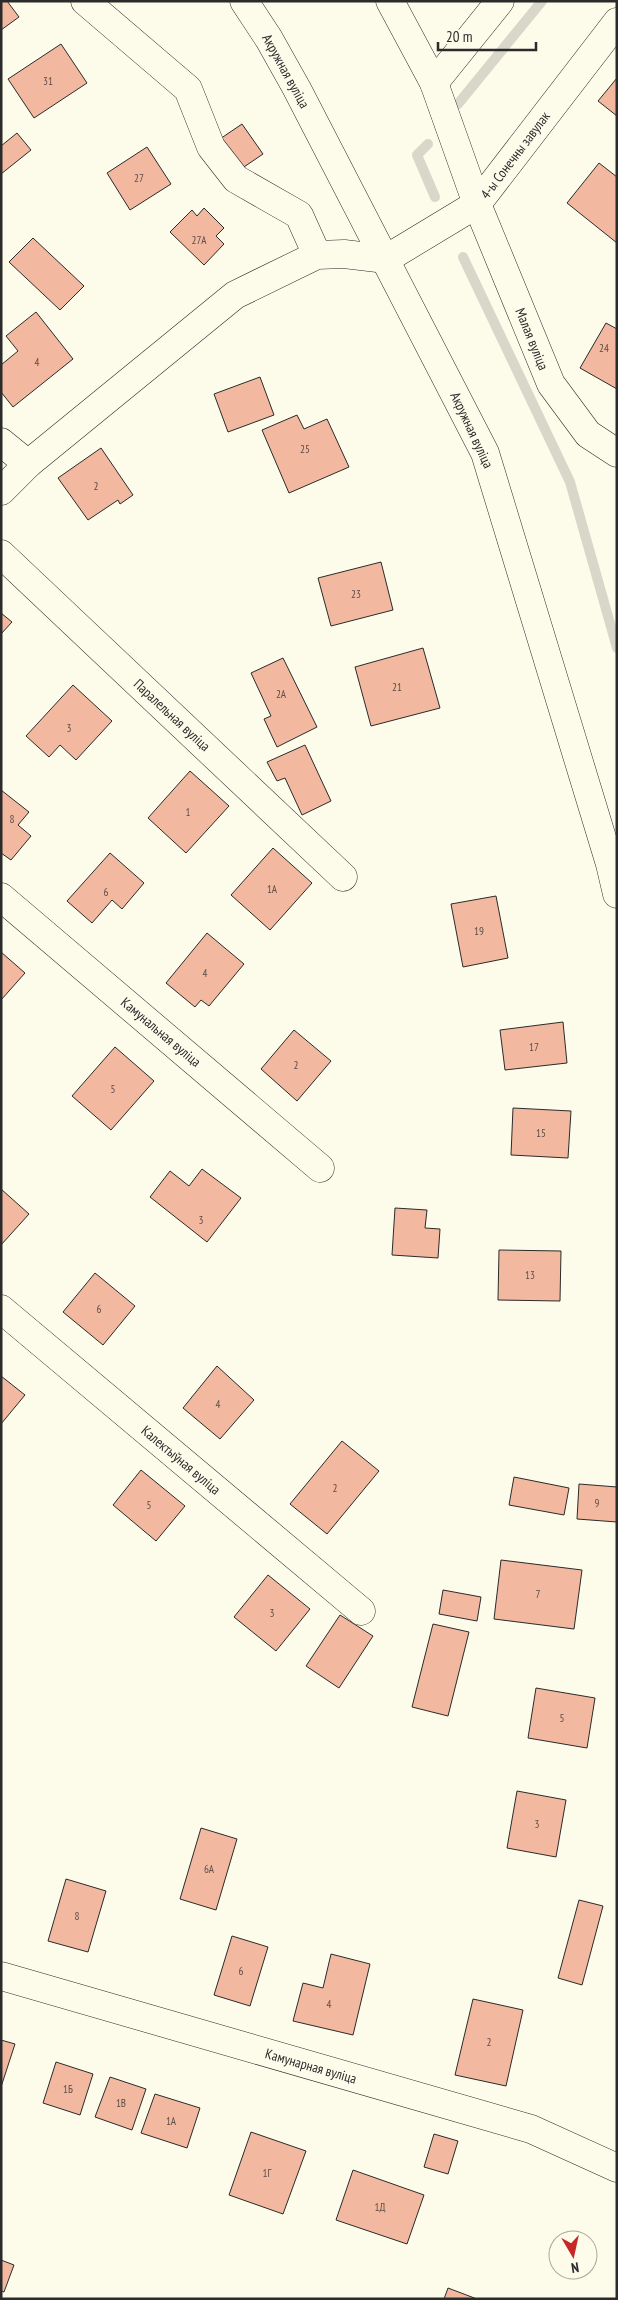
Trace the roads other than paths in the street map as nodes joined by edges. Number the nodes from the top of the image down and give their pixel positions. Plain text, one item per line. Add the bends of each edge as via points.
1 (85, 1) edge
2 (244, 1) edge
3 (390, 1) edge
4 (500, 1) edge
5 (617, 22) edge
6 (434, 83) junction
7 (477, 204) junction
8 (317, 256) junction
9 (386, 259) junction
10 (1, 442) edge
11 (617, 453) edge
12 (28, 464) junction
13 (1, 491) edge
14 (1, 554) edge
15 (613, 864) edge
16 (343, 877) dead end
17 (617, 894) edge
18 (1, 897) edge
19 (320, 1168) dead end
20 (1, 1309) edge
21 (360, 1611) dead end
22 (1, 1976) edge
23 (617, 2168) edge

1 - 8 street via 188,89 211,147 236,179 299,215
2 - 9 street, Акружная вуліца via 297,89
3 - 6 street, Малая вуліца
4 - 6 street
5 - 7 street, 4-ы Сонечны завулак
6 - 7 street, Малая вуліца
7 - 9 street, 4-ы Сонечны завулак
7 - 11 street, Малая вуліца via 551,384 588,434
8 - 9 street via 344,254
8 - 12 street via 235,295
9 - 15 street, Акружная вуліца via 485,452
10 - 12 street
12 - 13 street
14 - 16 street, Паралельная вуліца
15 - 17 street, Акружная вуліца
18 - 19 street, Камунальная вуліца
20 - 21 street, Калектыўная вуліца
22 - 23 street, Камунарная вуліца via 531,2129

